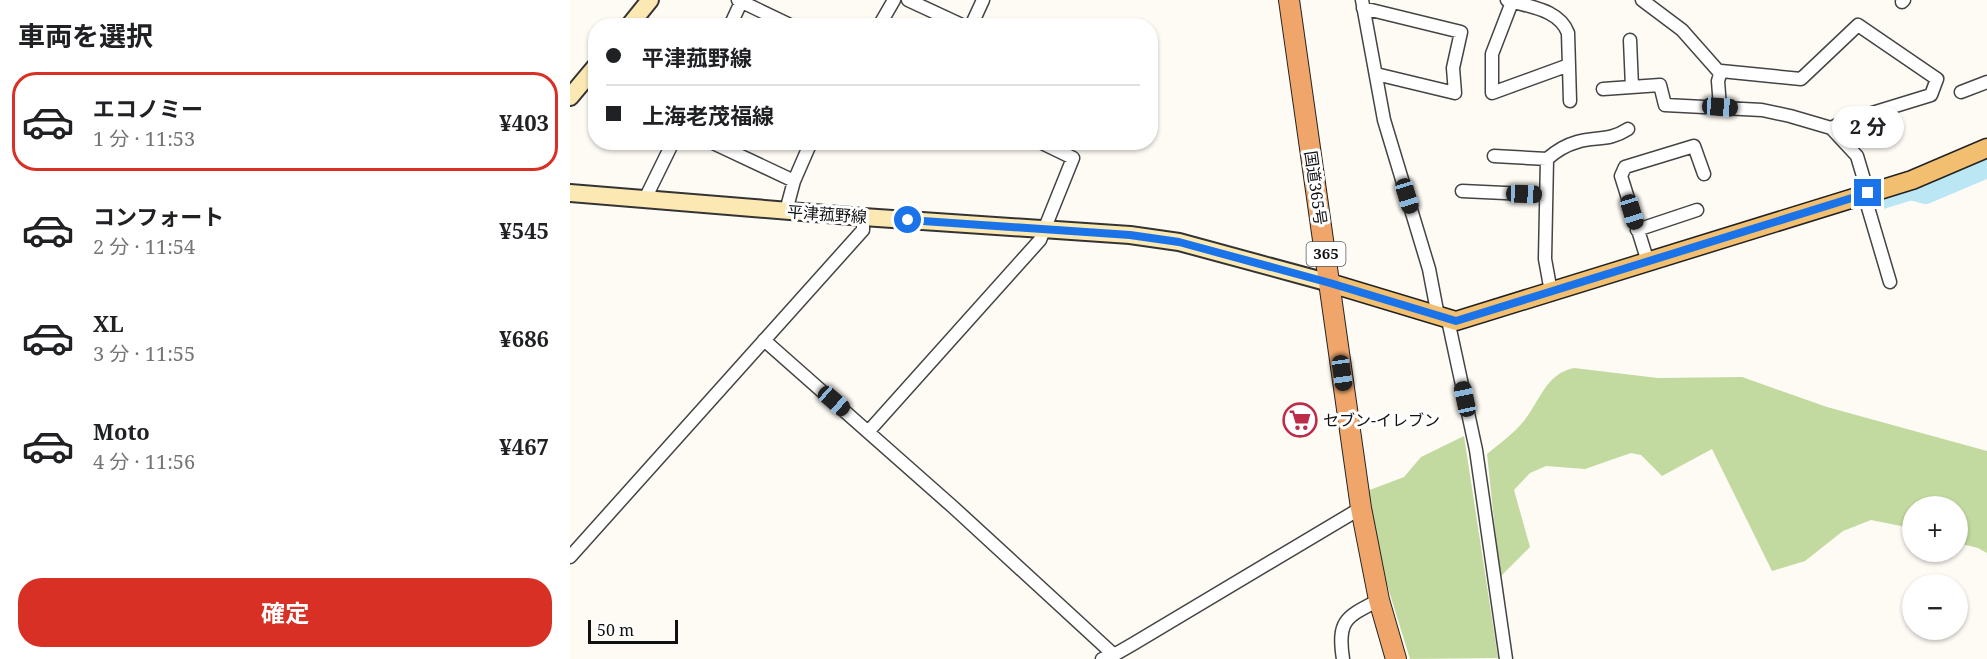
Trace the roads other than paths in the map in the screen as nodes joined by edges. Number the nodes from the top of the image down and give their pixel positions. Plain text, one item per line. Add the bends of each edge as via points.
1 (650, 0) edge
2 (894, 0) edge
3 (908, 0) edge
4 (983, 0) edge
5 (1289, 0) edge
6 (1642, 0) edge
7 (741, 1) edge
8 (1510, 1) edge
9 (1363, 4) edge
10 (635, 18) edge
11 (734, 18) edge
12 (776, 18) edge
13 (884, 18) edge
14 (947, 18) edge
15 (975, 18) edge
16 (1630, 40) dead end
17 (1569, 65) junction
18 (1720, 73) junction
19 (1376, 74) junction
20 (588, 76) edge
21 (1987, 82) edge
22 (1632, 87) junction
23 (1603, 89) dead end
24 (1961, 92) dead end
25 (570, 97) edge
26 (1570, 101) dead end
27 (1720, 107) junction
28 (1831, 128) junction
29 (1628, 129) dead end
30 (1987, 148) edge
31 (669, 150) edge
32 (728, 150) edge
33 (808, 150) edge
34 (1057, 150) edge
35 (1494, 156) dead end
36 (1547, 159) junction
37 (1704, 174) dead end
38 (794, 181) junction
39 (1462, 191) dead end
40 (570, 193) edge
41 (1545, 195) junction
42 (1866, 198) junction
43 (645, 199) junction
44 (1697, 210) dead end
45 (786, 211) junction
46 (863, 217) junction
47 (1044, 228) junction
48 (1637, 230) junction
49 (1648, 262) junction
50 (1890, 282) dead end
51 (1330, 283) junction
52 (1551, 292) junction
53 (1443, 318) junction
54 (764, 340) junction
55 (868, 432) junction
56 (1361, 508) junction
57 (570, 557) edge
58 (1379, 600) junction
59 (1114, 655) junction
60 (1102, 659) edge
61 (1343, 659) edge
62 (1396, 659) edge
63 (1506, 659) edge

1 - 10 main road
2 - 13 street
3 - 14 street
4 - 15 street
5 - 51 highway, 国道365号 / 365
6 - 18 street via 1682,30
7 - 11 street
7 - 12 street
8 - 17 street via 1549,12 1564,24
8 - 17 street via 1492,54 1492,93
9 - 19 street
9 - 19 street via 1461,32 1453,68 1455,93
16 - 22 street
17 - 26 street
18 - 27 street
18 - 28 street via 1801,79 1858,25 1937,79 1931,95
19 - 53 street via 1383,120
20 - 25 main road
21 - 24 street
22 - 23 street
22 - 27 street via 1660,85 1665,105
27 - 28 street via 1762,110
28 - 42 street via 1857,156
29 - 36 street via 1607,139 1577,142
30 - 42 main road
31 - 43 street
32 - 38 street
33 - 38 street
34 - 47 street via 1073,158
35 - 36 street
36 - 41 street
37 - 48 street via 1694,146 1625,167 1621,176
38 - 45 street
39 - 41 street
40 - 43 main road, 平津菰野線
41 - 52 street via 1545,259
42 - 49 main road
42 - 50 street
43 - 45 main road, 平津菰野線
44 - 48 street
45 - 46 main road, 平津菰野線
46 - 47 main road, 平津菰野線
46 - 54 street via 862,230
47 - 51 main road, 平津菰野線 via 1179,242
47 - 55 street via 1040,240
48 - 49 street
49 - 52 main road
51 - 53 main road
51 - 56 highway, 国道365号 / 365
52 - 53 main road via 1456,321
53 - 63 street via 1476,450
54 - 55 street
54 - 57 street
55 - 59 street
56 - 58 highway, 国道365号 / 365
56 - 59 street
58 - 61 street via 1354,613 1343,624
58 - 62 highway, 国道365号 / 365
59 - 60 street

